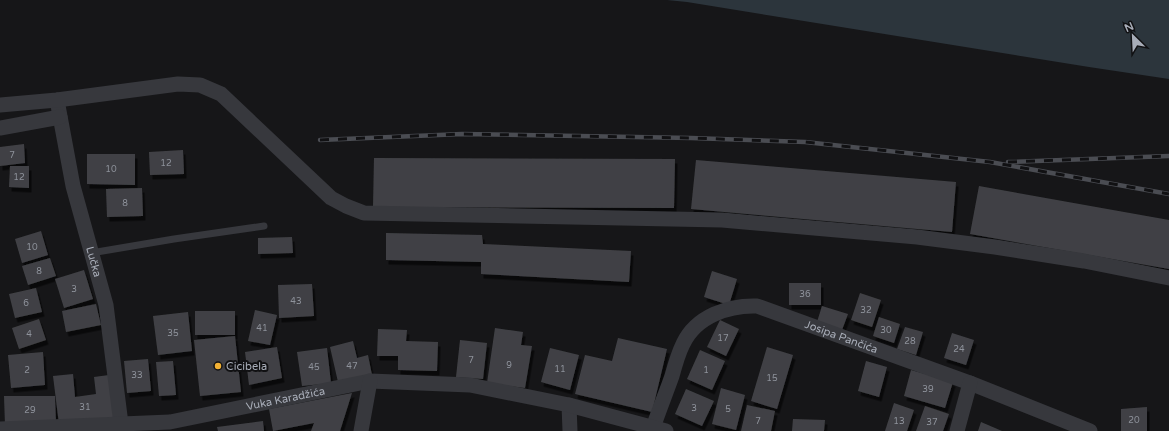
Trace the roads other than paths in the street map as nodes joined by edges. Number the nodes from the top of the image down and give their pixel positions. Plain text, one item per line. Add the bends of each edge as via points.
1 (57, 100) junction
2 (0, 105) edge
3 (60, 117) junction
4 (0, 128) edge
5 (264, 226) dead end
6 (92, 254) junction
7 (1169, 278) edge
8 (370, 381) junction
9 (970, 383) junction
10 (569, 404) junction
11 (121, 424) junction
12 (0, 429) edge
13 (56, 429) edge
14 (660, 429) edge
15 (361, 431) edge
16 (570, 431) edge
17 (957, 431) edge
18 (1090, 431) edge

1 - 2 street
1 - 3 street, Lučka
1 - 7 street via 178,84 200,85 221,94 331,198 364,213 722,220 917,237 995,247
3 - 4 street
3 - 6 street, Lučka via 73,186
5 - 6 lane
6 - 11 street, Lučka via 106,305
8 - 10 street, Vuka Karadžića via 470,386
8 - 11 street, Vuka Karadžića via 170,422
8 - 15 street
9 - 14 street, Josipa Pančića via 758,306 746,305 711,315 695,327 683,343
9 - 17 street
9 - 18 street, Josipa Pančića
10 - 14 street, Vuka Karadžića
10 - 16 street
11 - 13 street, Vuka Karadžića
12 - 13 street, Vuka Karadžića

